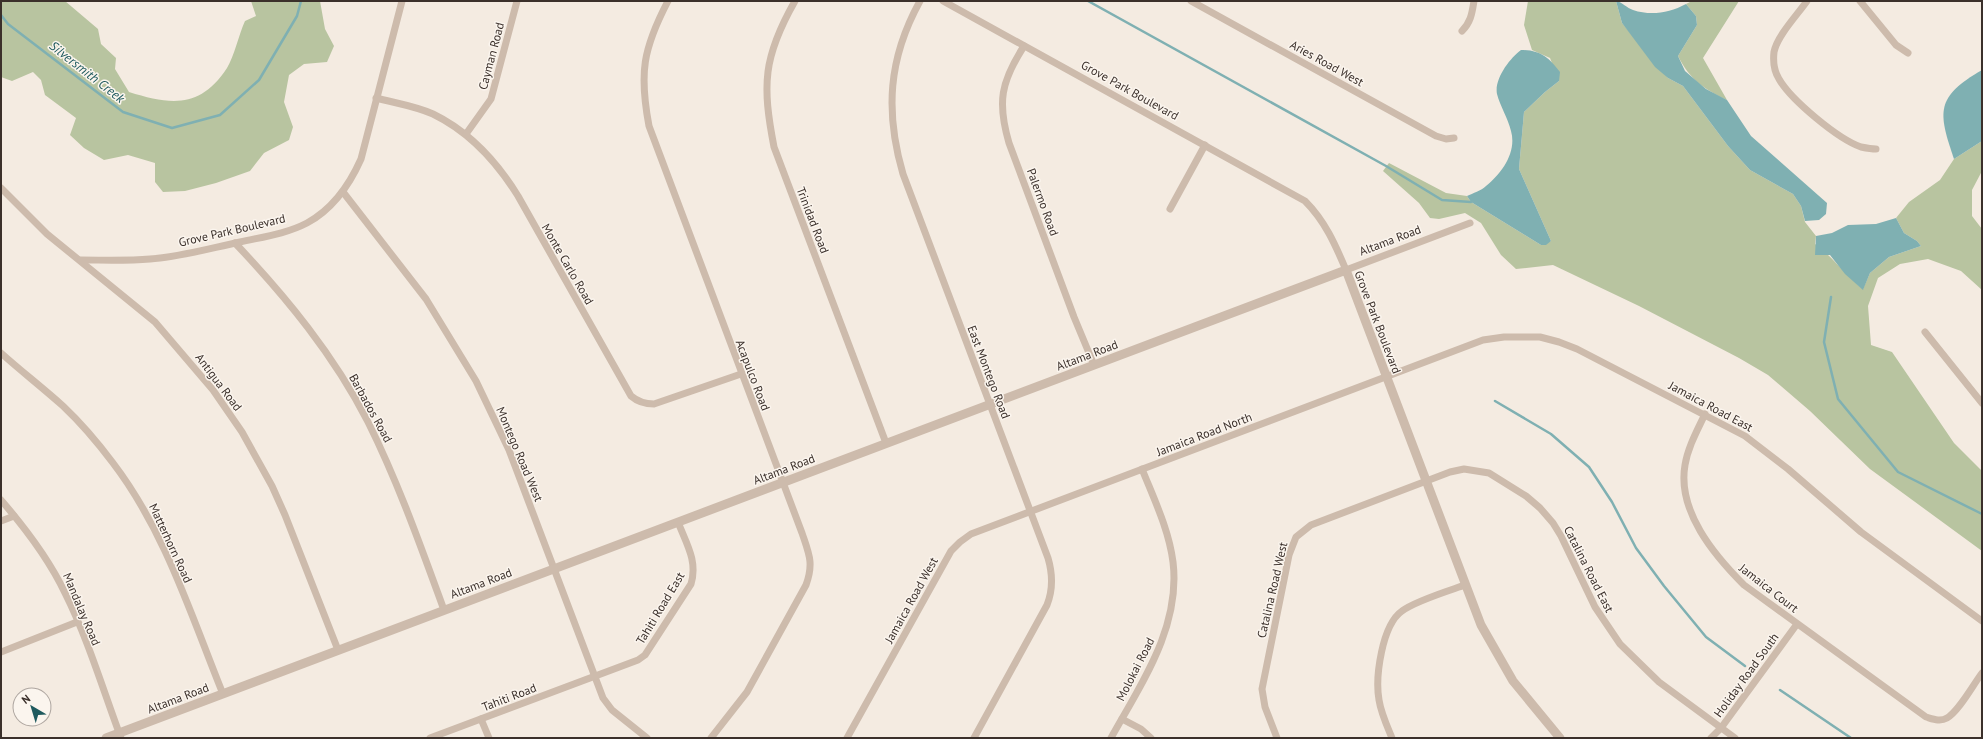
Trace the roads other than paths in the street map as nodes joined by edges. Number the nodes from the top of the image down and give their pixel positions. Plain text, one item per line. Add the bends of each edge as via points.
1 (402, 1) edge
2 (517, 1) edge
3 (668, 1) edge
4 (795, 1) edge
5 (920, 1) edge
6 (943, 1) edge
7 (1191, 1) edge
8 (1474, 1) edge
9 (1807, 1) edge
10 (1860, 1) edge
11 (1462, 31) dead end
12 (1024, 46) junction
13 (1908, 53) dead end
14 (376, 98) junction
15 (466, 134) junction
16 (1454, 138) dead end
17 (1205, 145) junction
18 (1876, 149) dead end
19 (1, 188) edge
20 (343, 192) junction
21 (1170, 209) dead end
22 (1470, 223) dead end
23 (235, 243) junction
24 (80, 260) junction
25 (1346, 270) junction
26 (1925, 332) dead end
27 (1, 353) edge
28 (1094, 366) junction
29 (740, 374) junction
30 (1386, 377) junction
31 (1982, 403) edge
32 (990, 405) junction
33 (1705, 414) junction
34 (886, 443) junction
35 (1142, 469) junction
36 (1425, 481) junction
37 (782, 483) junction
38 (1, 500) edge
39 (1030, 512) junction
40 (14, 516) junction
41 (1, 521) edge
42 (678, 522) junction
43 (554, 568) junction
44 (1464, 585) junction
45 (444, 610) junction
46 (1982, 621) edge
47 (78, 622) junction
48 (1797, 624) junction
49 (338, 650) junction
50 (1, 652) edge
51 (1982, 673) edge
52 (595, 676) junction
53 (223, 694) junction
54 (481, 719) junction
55 (1122, 719) junction
56 (1721, 728) junction
57 (120, 736) edge
58 (106, 738) edge
59 (430, 738) edge
60 (489, 738) edge
61 (647, 738) edge
62 (711, 738) edge
63 (847, 738) edge
64 (974, 738) edge
65 (1111, 738) edge
66 (1151, 738) edge
67 (1277, 738) edge
68 (1392, 738) edge
69 (1560, 738) edge
70 (1711, 738) edge
71 (1735, 738) edge

1 - 14 street, Grove Park Boulevard
2 - 15 street, Cayman Road via 491,99
3 - 29 street, Acapulco Road via 649,41 644,65 649,126
4 - 34 street, Trinidad Road via 780,28 768,68 767,108 774,147
5 - 32 street, East Montego Road via 905,34 894,76 892,130 903,174
6 - 12 street, Grove Park Boulevard
7 - 16 street, Aries Road West via 1436,136 1446,140
8 - 11 street via 1471,18
9 - 18 street via 1774,50 1773,61 1779,80 1806,109 1850,141 1862,147
10 - 13 street via 1896,44
12 - 17 street, Grove Park Boulevard
12 - 28 street, Palermo Road via 1006,81 1003,94 1003,121 1009,143
14 - 15 street, Monte Carlo Road via 432,114
14 - 20 street, Grove Park Boulevard via 361,159
15 - 29 street, Monte Carlo Road via 487,153 507,177 631,396 646,404 654,404
17 - 21 street
17 - 25 street, Grove Park Boulevard via 1305,201 1328,230
19 - 24 street, Antigua Road via 47,234
20 - 23 street, Grove Park Boulevard via 327,208 307,222 276,234
20 - 43 street, Montego Road West via 426,299 476,381 510,450
22 - 25 street, Altama Road
23 - 24 street, Grove Park Boulevard via 151,259
23 - 45 street, Barbados Road via 303,321 357,404 390,471
24 - 49 street, Antigua Road via 155,322 228,410 272,486
25 - 28 street, Altama Road
25 - 30 street, Grove Park Boulevard
26 - 31 street
27 - 53 street, Matterhorn Road via 77,420 132,489 167,554
28 - 32 street, Altama Road
29 - 37 street, Acapulco Road
30 - 33 street, Jamaica Road East via 1484,340 1540,337 1577,349
30 - 35 street, Jamaica Road North
30 - 36 street, Grove Park Boulevard
32 - 34 street, Altama Road
32 - 39 street, East Montego Road
33 - 46 street, Jamaica Road East via 1763,449 1861,532
33 - 48 street, Jamaica Court via 1689,448 1685,466 1684,483 1693,515 1703,535 1728,569 1744,585
34 - 37 street, Altama Road
35 - 39 street, Jamaica Road North
35 - 55 street, Molokai Road via 1169,543 1173,563 1172,596 1169,618 1155,658
36 - 44 street, Grove Park Boulevard
36 - 56 street, Catalina Road East via 1450,472 1476,470 1489,473 1526,496 1553,523 1595,607 1620,644 1659,682
36 - 67 street, Catalina Road West via 1312,525 1296,537 1289,555 1262,689 1264,707
37 - 42 street, Altama Road
37 - 62 street, Acapulco Road via 811,558 811,571 806,585 747,692
38 - 40 street, Mandalay Road
39 - 63 street, Jamaica Road West via 971,534 951,551
39 - 64 street, East Montego Road via 1050,564 1050,595 1047,605
40 - 41 street
40 - 47 street, Mandalay Road via 50,565
42 - 43 street, Altama Road
42 - 52 street, Tahiti Road East via 694,563 691,584 644,655 638,660
43 - 45 street, Altama Road
43 - 52 street, Montego Road West
44 - 68 street via 1404,609 1385,636 1378,688 1382,712
44 - 69 street, Grove Park Boulevard via 1481,625 1506,670
45 - 49 street, Altama Road
47 - 50 street
47 - 57 street, Mandalay Road
48 - 51 street, Jamaica Court via 1926,717 1936,720 1953,713
48 - 56 street, Holiday Road South
49 - 53 street, Altama Road
52 - 54 street, Tahiti Road
52 - 61 street, Montego Road West via 612,710
53 - 57 street, Altama Road
54 - 59 street, Tahiti Road
54 - 60 street
55 - 65 street, Molokai Road
55 - 66 street via 1141,729
56 - 70 street, Holiday Road South
56 - 71 street, Catalina Road East
57 - 58 street, Altama Road

